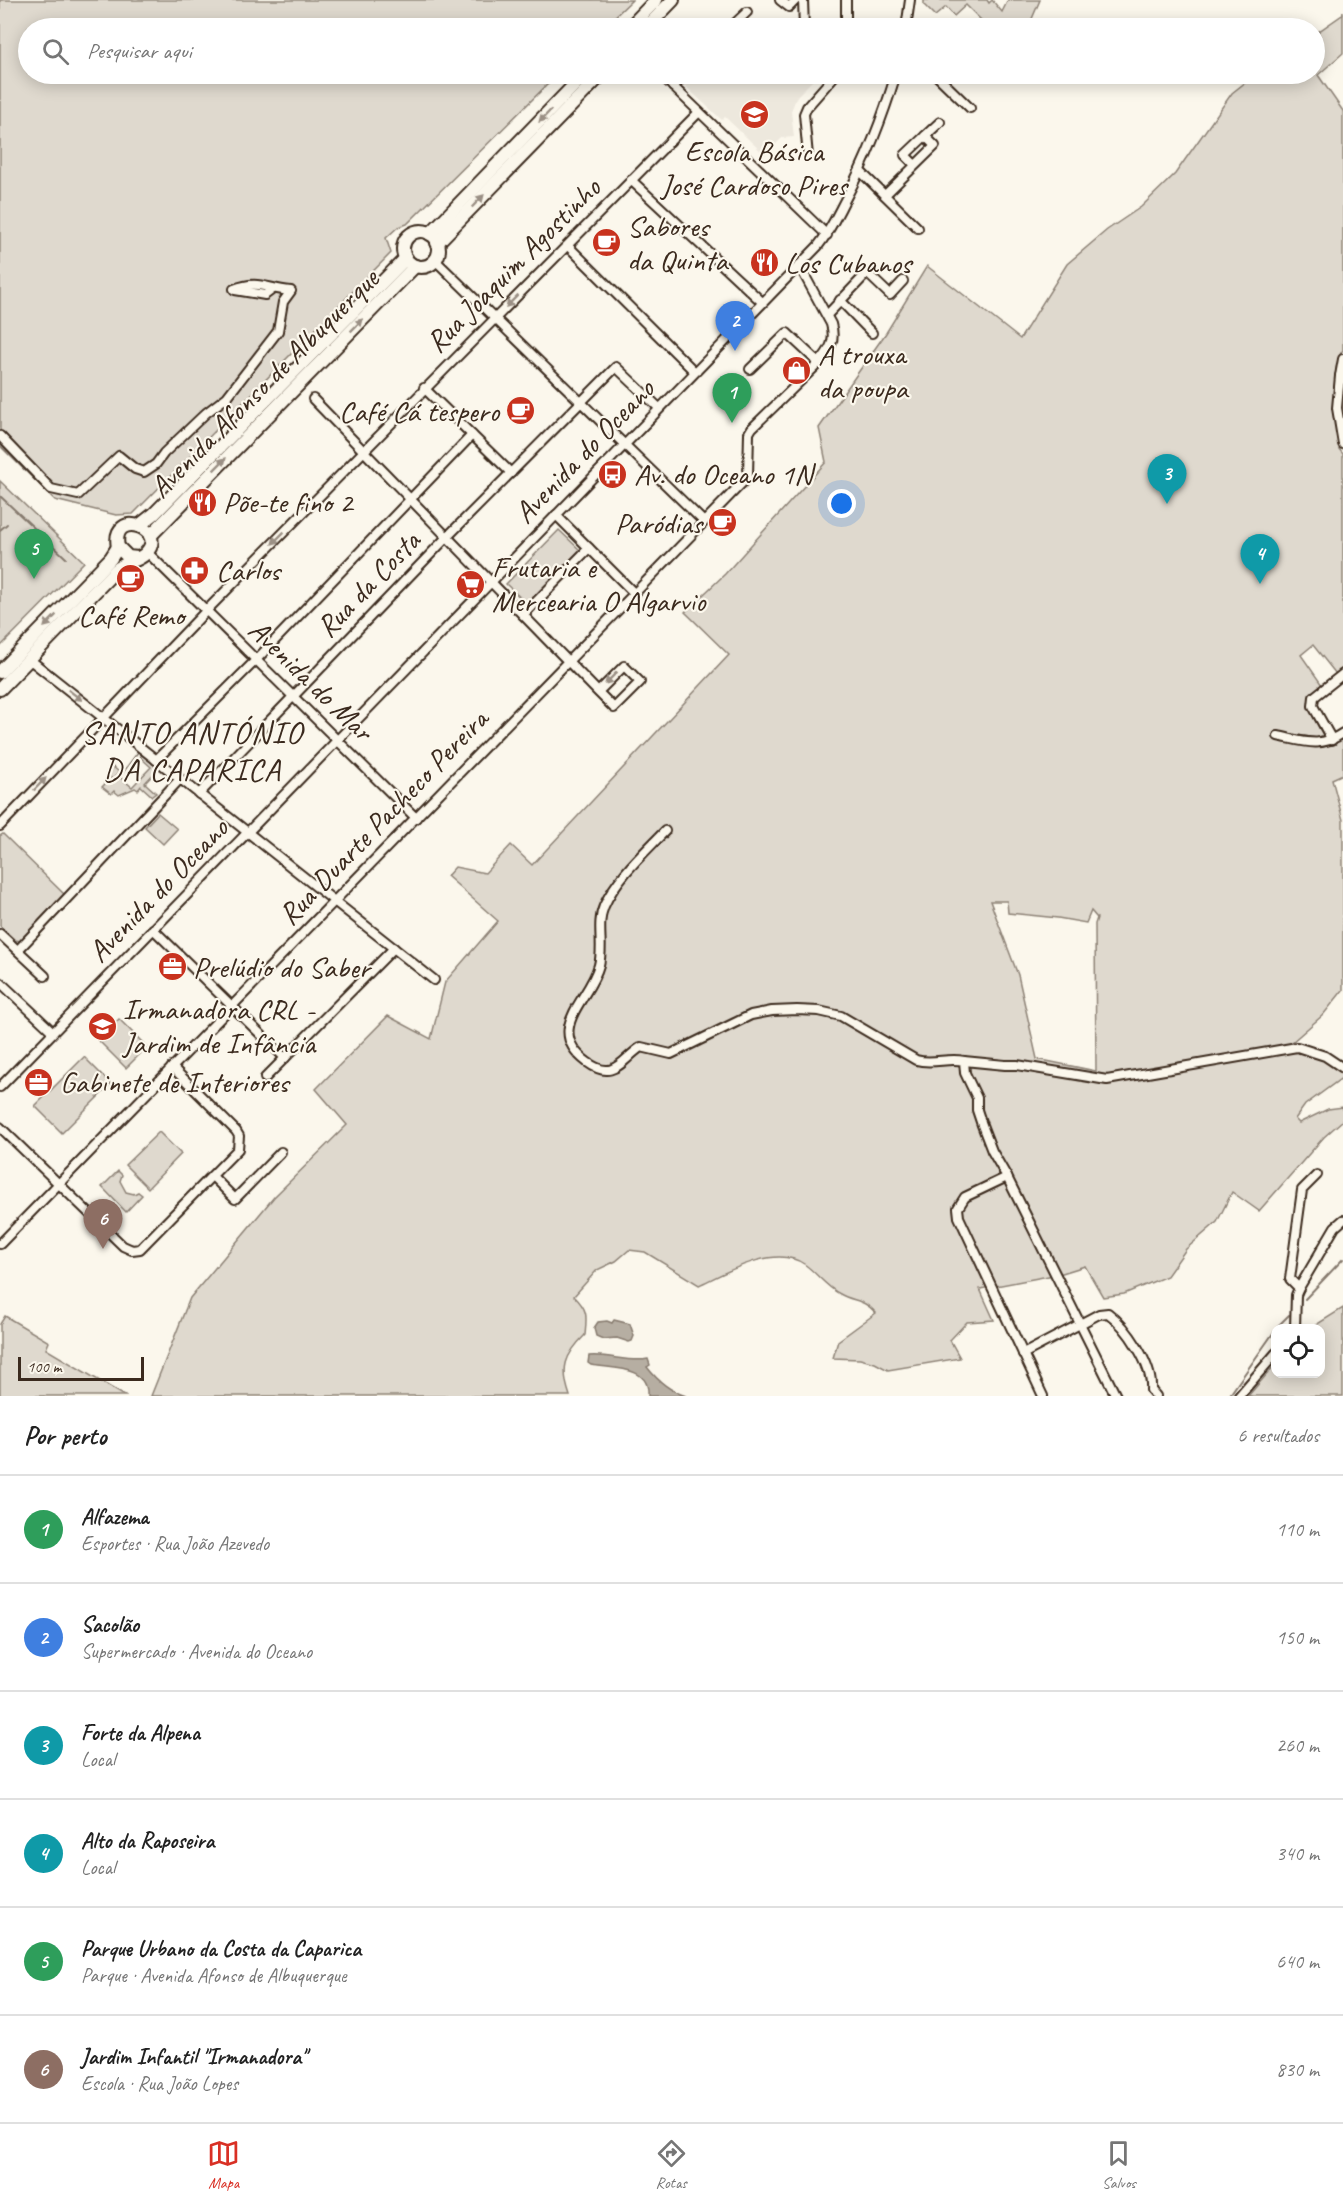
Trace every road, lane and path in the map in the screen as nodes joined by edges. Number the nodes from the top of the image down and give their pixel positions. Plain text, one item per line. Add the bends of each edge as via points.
1 (656, 0) edge
2 (673, 0) edge
3 (780, 0) edge
4 (796, 0) edge
5 (803, 0) edge
6 (846, 0) edge
7 (910, 0) edge
8 (747, 12) dead end
9 (639, 18) edge
10 (656, 18) edge
11 (741, 18) edge
12 (804, 18) edge
13 (846, 18) edge
14 (907, 18) edge
15 (576, 84) edge
16 (592, 84) edge
17 (670, 84) edge
18 (676, 84) edge
19 (827, 84) edge
20 (893, 84) edge
21 (945, 84) edge
22 (673, 87) junction
23 (970, 108) dead end
24 (699, 112) junction
25 (940, 122) dead end
26 (925, 136) junction
27 (808, 156) dead end
28 (915, 165) junction
29 (860, 171) junction
30 (632, 180) junction
31 (885, 195) junction
32 (918, 228) dead end
33 (827, 235) junction
34 (434, 238) junction
35 (568, 246) junction
36 (435, 260) junction
37 (411, 262) junction
38 (799, 265) junction
39 (903, 281) dead end
40 (234, 290) dead end
41 (840, 300) junction
42 (762, 302) junction
43 (826, 315) junction
44 (495, 319) junction
45 (872, 333) dead end
46 (1343, 359) edge
47 (819, 363) junction
48 (750, 369) dead end
49 (694, 371) junction
50 (1342, 378) edge
51 (424, 388) junction
52 (313, 399) dead end
53 (581, 402) junction
54 (659, 408) junction
55 (472, 435) junction
56 (0, 436) edge
57 (1343, 444) edge
58 (624, 445) junction
59 (363, 452) junction
60 (511, 473) junction
61 (409, 499) junction
62 (555, 515) junction
63 (703, 522) junction
64 (140, 525) junction
65 (150, 536) junction
66 (447, 537) junction
67 (118, 547) junction
68 (589, 548) junction
69 (142, 555) junction
70 (490, 582) junction
71 (635, 594) junction
72 (206, 611) junction
73 (523, 615) junction
74 (29, 659) junction
75 (256, 660) junction
76 (569, 662) junction
77 (0, 672) edge
78 (1343, 674) edge
79 (0, 689) edge
80 (598, 692) junction
81 (293, 696) junction
82 (104, 718) junction
83 (1343, 733) edge
84 (1278, 736) dead end
85 (337, 739) junction
86 (1332, 740) junction
87 (156, 760) junction
88 (180, 779) junction
89 (199, 794) junction
90 (416, 818) junction
91 (0, 826) edge
92 (665, 831) dead end
93 (247, 832) junction
94 (334, 901) junction
95 (153, 929) junction
96 (0, 934) edge
97 (394, 948) junction
98 (18, 950) junction
99 (45, 976) dead end
100 (434, 980) dead end
101 (0, 982) edge
102 (232, 1006) junction
103 (53, 1032) junction
104 (285, 1058) junction
105 (964, 1060) junction
106 (172, 1067) junction
107 (1343, 1068) edge
108 (265, 1078) dead end
109 (0, 1087) edge
110 (0, 1127) edge
111 (281, 1152) dead end
112 (1317, 1175) dead end
113 (212, 1176) junction
114 (1007, 1177) junction
115 (58, 1184) junction
116 (1343, 1220) edge
117 (0, 1244) edge
118 (1299, 1288) junction
119 (1081, 1323) junction
120 (1295, 1324) edge
121 (1023, 1354) junction
122 (1271, 1358) edge
123 (1043, 1396) edge
124 (1116, 1396) edge
125 (1156, 1396) edge
126 (1239, 1396) edge

1 - 9 main road
2 - 10 main road
3 - 4 street via 789,7
5 - 12 street
6 - 13 street
7 - 14 street
8 - 11 street
15 -> 34 main road, Avenida Afonso de Albuquerque
34 -> 16 main road, Avenida Afonso de Albuquerque
17 - 22 street
18 - 22 street
19 - 27 street via 804,114
20 - 29 street, Avenida do Oceano
21 - 23 street
22 - 24 street
24 - 30 street, Rua Joaquim Agostinho
24 - 33 street
25 - 26 street
26 - 28 street via 935,146
26 - 28 street via 905,155
28 - 31 street
29 - 31 street
29 - 33 street, Avenida do Oceano
30 - 35 street, Rua Joaquim Agostinho
30 - 42 street
31 - 32 street
33 - 38 street, Avenida do Oceano
34 - 36 main road via 439,249
34 - 37 main road, Avenida Afonso de Albuquerque via 418,232 408,237 404,247
35 -> 44 street, Rua Joaquim Agostinho
35 - 49 street
36 - 37 main road, Avenida Afonso de Albuquerque via 422,267
36 - 44 street
37 - 64 main road, Avenida Afonso de Albuquerque
65 -> 37 main road, Avenida Afonso de Albuquerque
38 - 42 street, Avenida do Oceano
38 - 43 street, Rua Duarte Pacheco Pereira
39 - 41 street via 890,295 867,273
40 - 56 street via 248,284 291,291 283,302 278,331 227,397 206,412 156,464 144,471 119,456 78,495 51,489
41 - 43 street
41 - 45 street
42 - 49 street, Avenida do Oceano
43 - 47 street, Rua Duarte Pacheco Pereira via 834,333 833,342
44 - 51 street, Rua Joaquim Agostinho
44 - 53 street
46 - 50 street
47 - 48 street via 787,333
47 - 63 street, Rua Duarte Pacheco Pereira via 752,428 748,476
49 - 54 street, Avenida do Oceano
50 - 57 street via 1337,408
51 - 55 street
51 - 59 street, Rua Joaquim Agostinho
52 - 59 street
53 - 54 street, Rua da Costa via 616,367
53 - 58 street
53 - 60 street, Rua da Costa
54 - 58 street, Avenida do Oceano
55 - 60 street
55 - 61 street
58 - 62 street, Avenida do Oceano
58 - 63 street
59 - 61 street
59 -> 72 street, Rua Joaquim Agostinho
60 - 66 street, Rua da Costa
61 - 66 street
61 - 75 street
62 - 68 street
62 - 70 street, Avenida do Oceano
63 - 71 street, Rua Duarte Pacheco Pereira
64 - 65 main road, Avenida Afonso de Albuquerque
64 - 67 main road, Avenida Afonso de Albuquerque via 124,527 118,536
65 - 69 main road, Avenida Afonso de Albuquerque via 151,542
66 - 70 street
66 - 81 street, Rua da Costa
67 - 69 main road via 128,557
67 -> 77 main road, Avenida Afonso de Albuquerque
68 - 71 street
68 - 73 street
69 - 72 street, Avenida do Mar
69 - 74 main road via 116,570
70 - 73 street
70 - 85 street, Avenida do Oceano
71 - 76 street, Rua Duarte Pacheco Pereira
72 - 75 street, Avenida do Mar
72 - 82 street, Rua Joaquim Agostinho
73 - 76 street
74 - 79 main road
74 -> 82 street
75 - 81 street, Avenida do Mar
75 - 87 street
76 - 80 street
76 - 90 street, Rua Duarte Pacheco Pereira
78 - 86 street via 1314,697 1313,706
80 -> 80 street via 614,708 640,682 624,666
81 - 85 street, Avenida do Mar
81 - 89 street, Rua da Costa
82 - 87 street
91 -> 82 street, Rua Joaquim Agostinho
83 - 86 street
84 - 86 street via 1317,743
85 - 90 street, Avenida do Mar
85 - 93 street, Avenida do Oceano
87 - 88 street
88 - 89 street
88 - 98 street
89 - 93 street
90 - 94 street, Rua Duarte Pacheco Pereira
92 - 105 street via 614,888 602,908 603,950 598,969 569,1021 571,1046 582,1058 598,1069 611,1069 622,1065 641,1047 671,1054 751,1015 797,1010 841,1016 893,1048 929,1064
93 - 94 street
93 - 95 street, Avenida do Oceano
94 - 97 street
94 - 102 street, Rua Duarte Pacheco Pereira
95 - 102 street
95 - 103 street, Avenida do Oceano
96 - 98 street
97 - 100 street
97 - 104 street
98 - 99 street
101 - 103 street
102 - 104 street
102 - 106 street, Rua Duarte Pacheco Pereira
103 - 109 street, Avenida do Oceano
104 - 108 street
105 - 107 street via 1107,1080 1297,1047 1325,1056
105 - 114 street via 982,1125
106 - 113 street via 239,1136 238,1149
106 - 115 street, Rua Duarte Pacheco Pereira
110 - 115 street
111 - 113 street via 235,1199
112 - 118 street via 1302,1190 1290,1279
113 - 115 street via 135,1250 123,1246
114 - 119 street
114 - 121 street via 965,1197 958,1208
115 - 117 street, Rua Duarte Pacheco Pereira
116 - 118 street
118 - 120 street
119 - 121 street
119 - 124 street
119 - 125 street via 1108,1312 1117,1319 1136,1345
121 - 123 street
122 - 126 street

